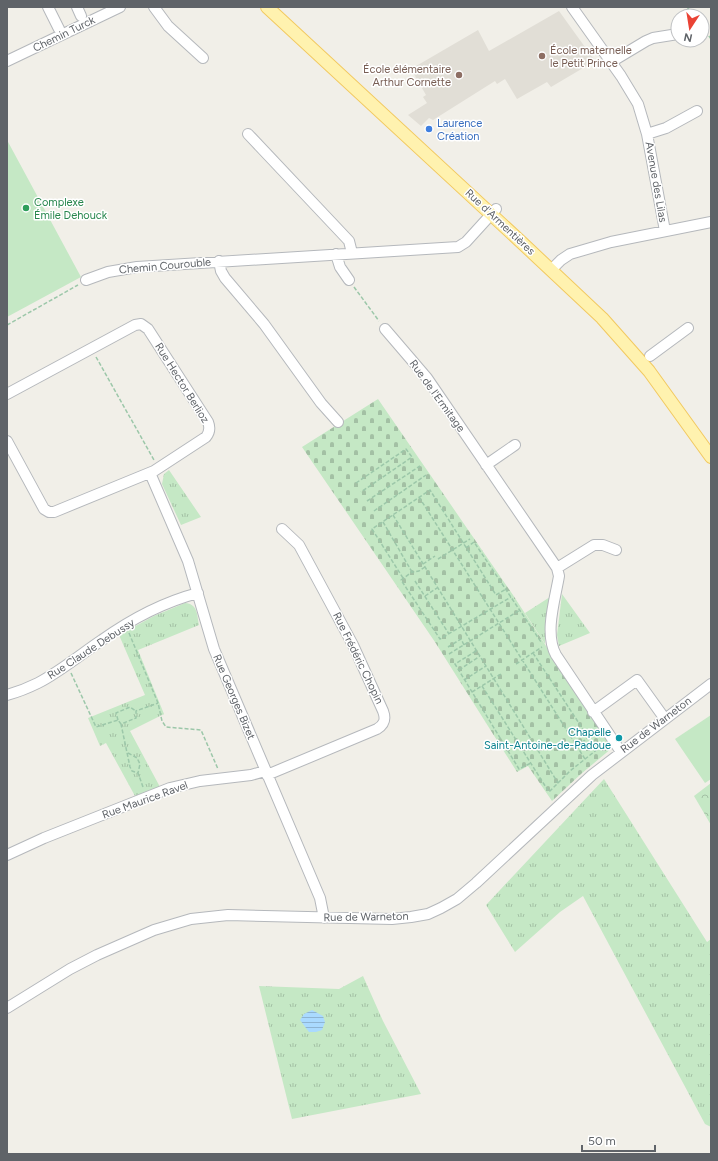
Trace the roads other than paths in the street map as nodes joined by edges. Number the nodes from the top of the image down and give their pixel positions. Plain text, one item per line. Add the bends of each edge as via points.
1 (48, 7) edge
2 (120, 7) edge
3 (154, 7) edge
4 (267, 7) edge
5 (277, 7) edge
6 (572, 7) edge
7 (59, 29) dead end
8 (670, 35) edge
9 (203, 58) dead end
10 (7, 61) edge
11 (611, 62) junction
12 (697, 111) dead end
13 (248, 134) dead end
14 (647, 134) junction
15 (494, 212) junction
16 (711, 222) edge
17 (664, 231) junction
18 (352, 253) junction
19 (336, 254) junction
20 (219, 261) junction
21 (553, 267) junction
22 (86, 280) road end
23 (349, 280) road end
24 (688, 328) dead end
25 (385, 330) road end
26 (650, 356) dead end
27 (7, 394) edge
28 (338, 422) dead end
29 (7, 441) edge
30 (711, 443) edge
31 (515, 445) dead end
32 (711, 456) edge
33 (486, 465) junction
34 (154, 471) junction
35 (282, 529) dead end
36 (616, 550) dead end
37 (557, 568) junction
38 (198, 593) junction
39 (711, 684) edge
40 (7, 695) edge
41 (593, 712) junction
42 (665, 719) junction
43 (620, 752) junction
44 (266, 773) junction
45 (7, 855) edge
46 (324, 918) junction
47 (7, 1008) edge

1 - 7 street
2 - 10 street, Chemin Turck
3 - 9 street via 168,26
4 - 15 main road, Rue d'Armentières
5 - 15 main road, Rue d'Armentières
6 - 11 street, Avenue des Lilas
8 - 11 street via 646,41
11 - 14 street, Avenue des Lilas via 634,98
12 - 14 street, Avenue des Lilas via 666,128
13 - 18 street via 349,241
14 - 17 street, Avenue des Lilas
15 - 18 street, Chemin Courouble via 460,246
15 - 21 main road, Rue d'Armentières
16 - 17 street
17 - 21 street via 618,240 570,254
18 - 19 street, Chemin Courouble
19 - 20 street, Chemin Courouble
19 - 23 street via 340,267
20 - 22 street, Chemin Courouble via 130,267
20 - 28 street via 225,278 264,324
21 - 30 main road, Rue d'Armentières via 595,301 635,343
21 - 32 main road, Rue d'Armentières via 642,362
24 - 26 street
25 - 33 street, Rue de l'Ermitage via 423,372
27 - 34 street, Rue Hector Berlioz via 135,325 147,326 208,422 210,430 206,437
29 - 34 street, Rue Hector Berlioz via 44,509 49,512 56,512
31 - 33 street
33 - 37 street, Rue de l'Ermitage
34 - 38 street, Rue Georges Bizet
35 - 44 street, Rue Frédéric Chopin via 299,545 360,659 385,720 377,729
36 - 37 street via 594,545
37 - 41 street via 559,576 551,628 552,646
38 - 40 street, Rue Claude Debussy via 180,598 126,624 35,685
38 - 44 street, Rue Georges Bizet via 214,649
39 - 42 street, Rue de Warneton
41 - 42 street via 637,680
41 - 43 street
42 - 43 street, Rue de Warneton
43 - 46 street, Rue de Warneton via 579,786 469,890 448,905 428,914 411,917
44 - 45 street, Rue Maurice Ravel via 180,786 147,797
44 - 46 street, Rue Georges Bizet via 320,898
46 - 47 street, Rue de Warneton via 224,915 174,923 87,960

